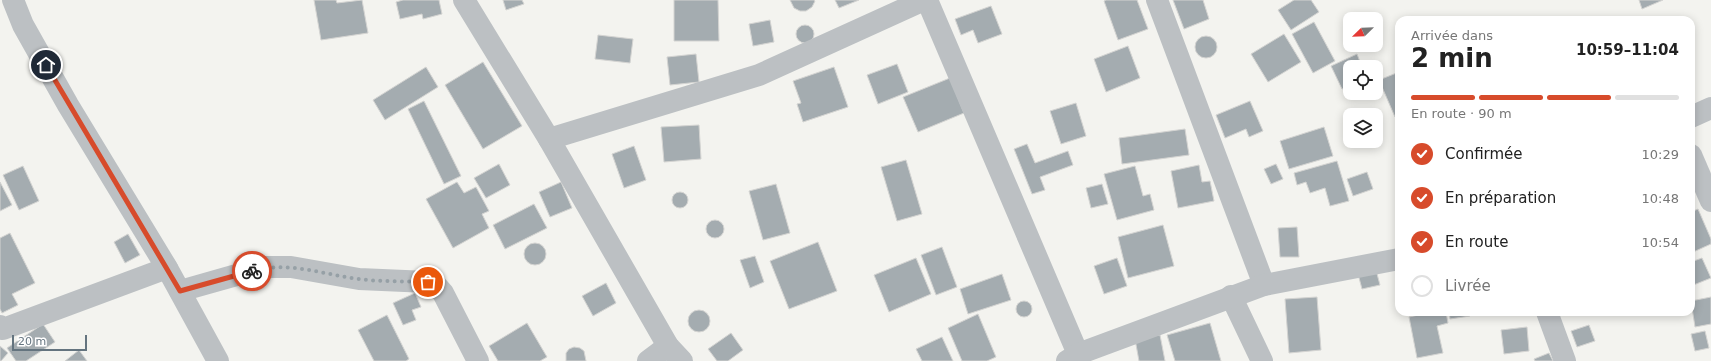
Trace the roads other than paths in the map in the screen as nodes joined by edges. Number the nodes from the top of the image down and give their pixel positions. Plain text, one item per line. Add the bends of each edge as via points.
1 (13, 0) edge
2 (464, 0) edge
3 (924, 0) edge
4 (927, 0) edge
5 (1157, 0) edge
6 (1711, 108) edge
7 (1695, 116) edge
8 (549, 139) junction
9 (1695, 164) edge
10 (1711, 202) edge
11 (1395, 260) edge
12 (167, 268) junction
13 (1264, 286) junction
14 (180, 291) junction
15 (1231, 296) junction
16 (1548, 316) edge
17 (0, 326) edge
18 (675, 353) edge
19 (1072, 357) edge
20 (218, 361) edge
21 (478, 361) edge
22 (648, 361) edge
23 (1262, 361) edge
24 (1565, 361) edge

1 - 12 street via 23,26
2 - 8 street
3 - 8 street via 759,75
4 - 19 street
5 - 13 street
6 - 7 street
8 - 18 street
9 - 10 street
11 - 13 street
12 - 14 street
12 - 17 street via 3,330
13 - 15 street
14 - 20 street
14 - 21 street via 265,267 279,266 359,279 428,282 443,293
15 - 19 street
15 - 23 street
16 - 24 street
18 - 22 street

